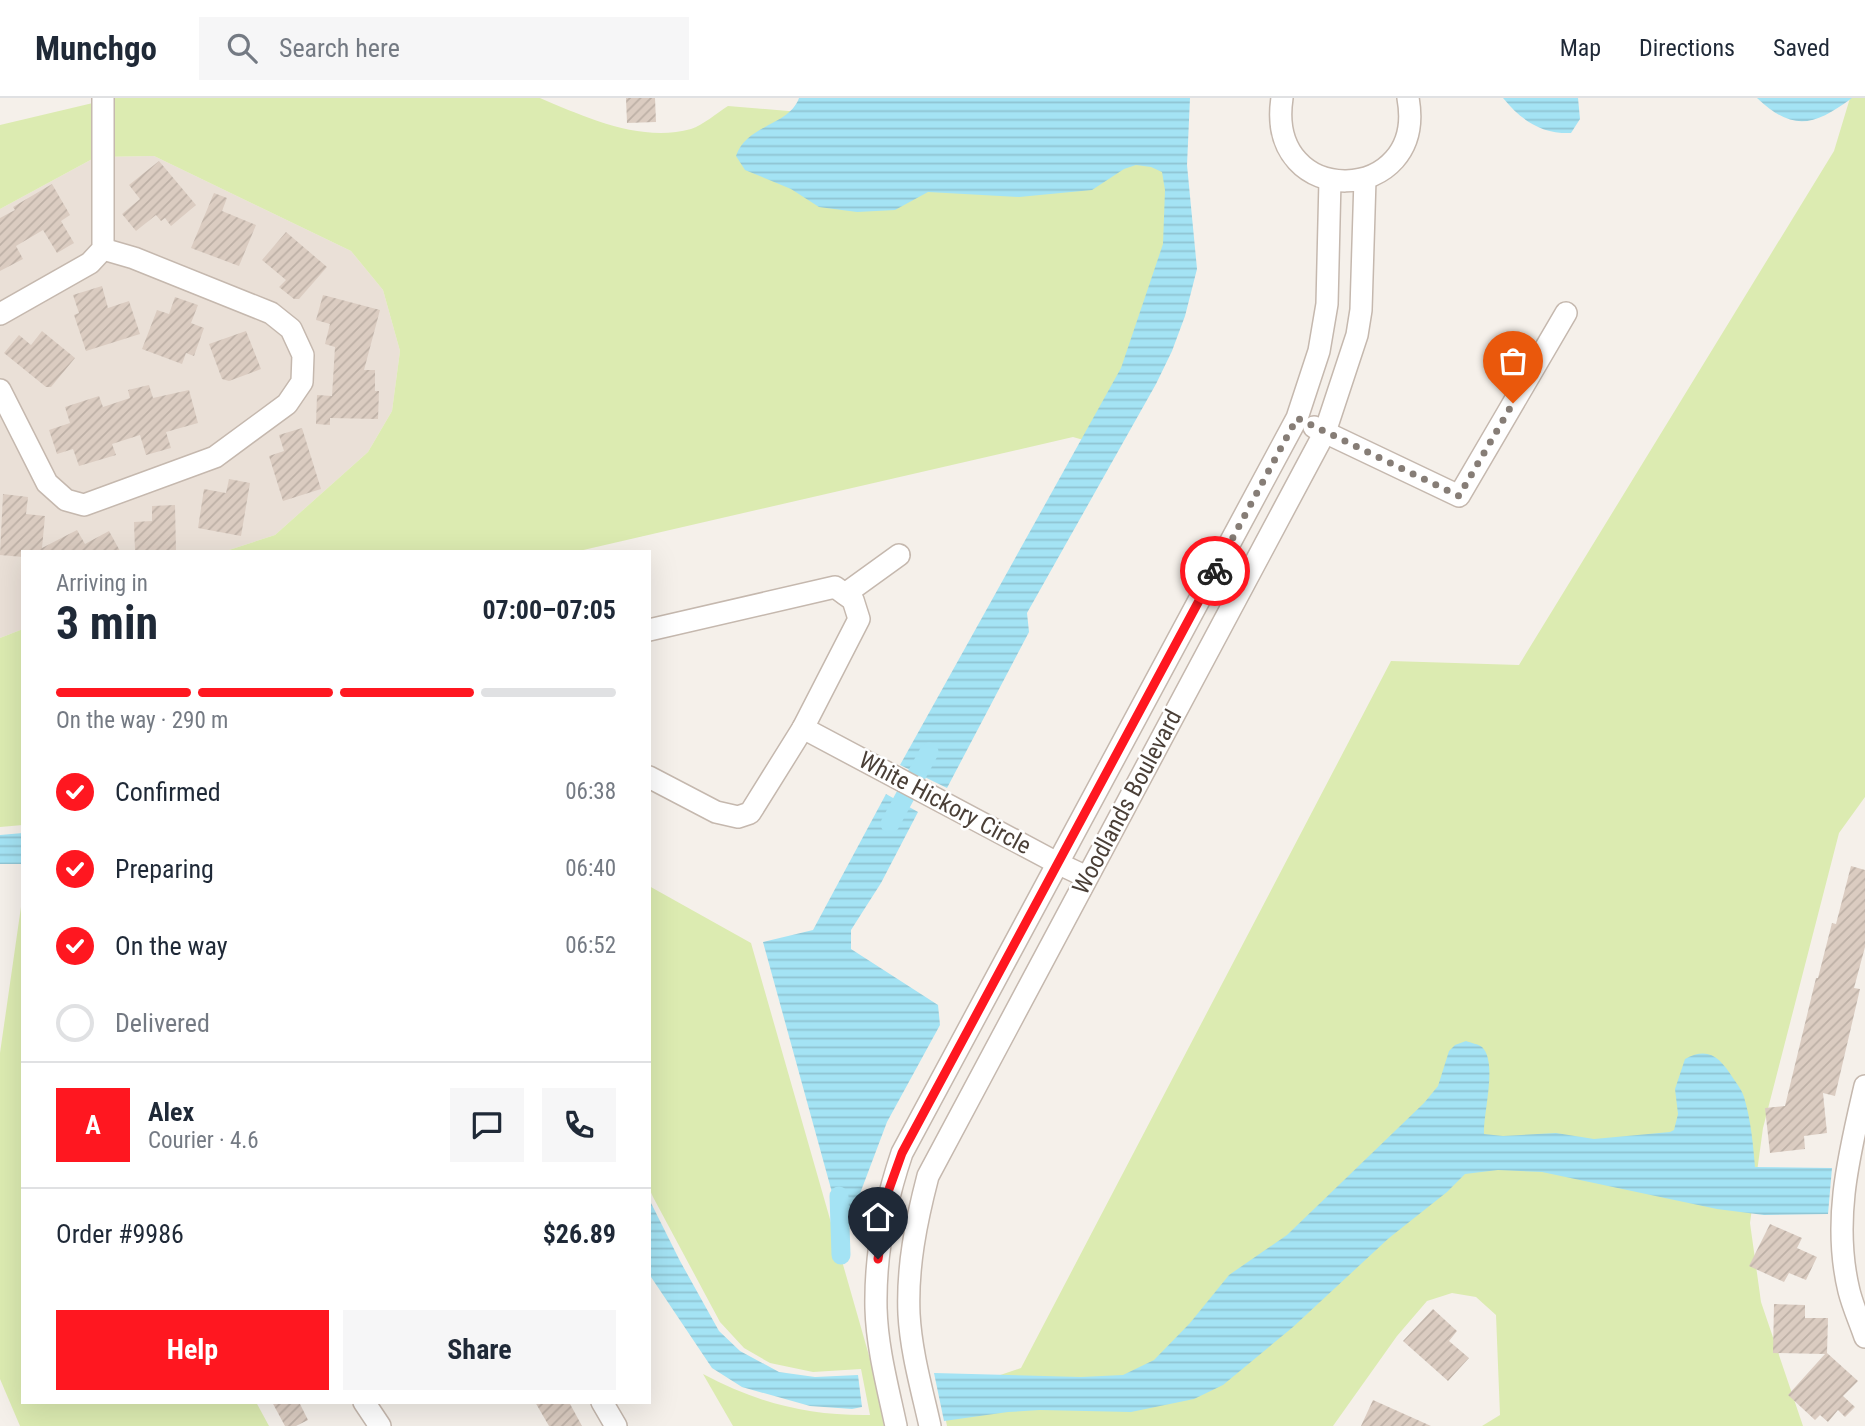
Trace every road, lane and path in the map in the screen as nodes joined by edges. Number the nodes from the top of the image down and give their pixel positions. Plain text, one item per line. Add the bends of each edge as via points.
1 (103, 98) edge
2 (1282, 98) edge
3 (1408, 98) edge
4 (1364, 179) junction
5 (1330, 180) junction
6 (103, 248) junction
7 (1566, 313) dead end
8 (0, 314) edge
9 (0, 390) edge
10 (1297, 418) junction
11 (1325, 432) junction
12 (899, 555) dead end
13 (845, 594) junction
14 (651, 630) edge
15 (803, 728) junction
16 (651, 778) edge
17 (1057, 863) junction
18 (1087, 877) junction
19 (1865, 1086) edge
20 (1865, 1337) edge
21 (365, 1404) edge
22 (602, 1404) edge
23 (380, 1426) edge
24 (616, 1426) edge
25 (896, 1426) edge
26 (930, 1426) edge

1 - 6 street
2 - 5 street via 1279,118 1294,158 1310,172
3 - 4 street via 1408,136 1398,155 1384,170
4 - 5 street
4 - 11 street, Woodlands Boulevard via 1361,310
5 - 10 street, Woodlands Boulevard via 1327,304
6 - 8 street via 90,264
6 - 9 street via 271,313 291,329 303,355 302,382 287,404 215,457 84,505 66,500 47,482
7 - 11 street via 1459,496
10 - 11 street
10 - 17 street, Woodlands Boulevard
11 - 18 street, Woodlands Boulevard
12 - 13 street
13 - 14 street via 835,587
13 - 15 street via 853,600 859,619
15 - 16 street via 750,813 737,817 716,812
15 - 17 street, White Hickory Circle
17 - 18 street, White Hickory Circle
17 - 25 street, Woodlands Boulevard via 902,1153 888,1192 876,1310
18 - 26 street, Woodlands Boulevard via 928,1176 915,1226 909,1316
19 - 20 street via 1840,1218 1849,1291
21 - 23 street
22 - 24 street

